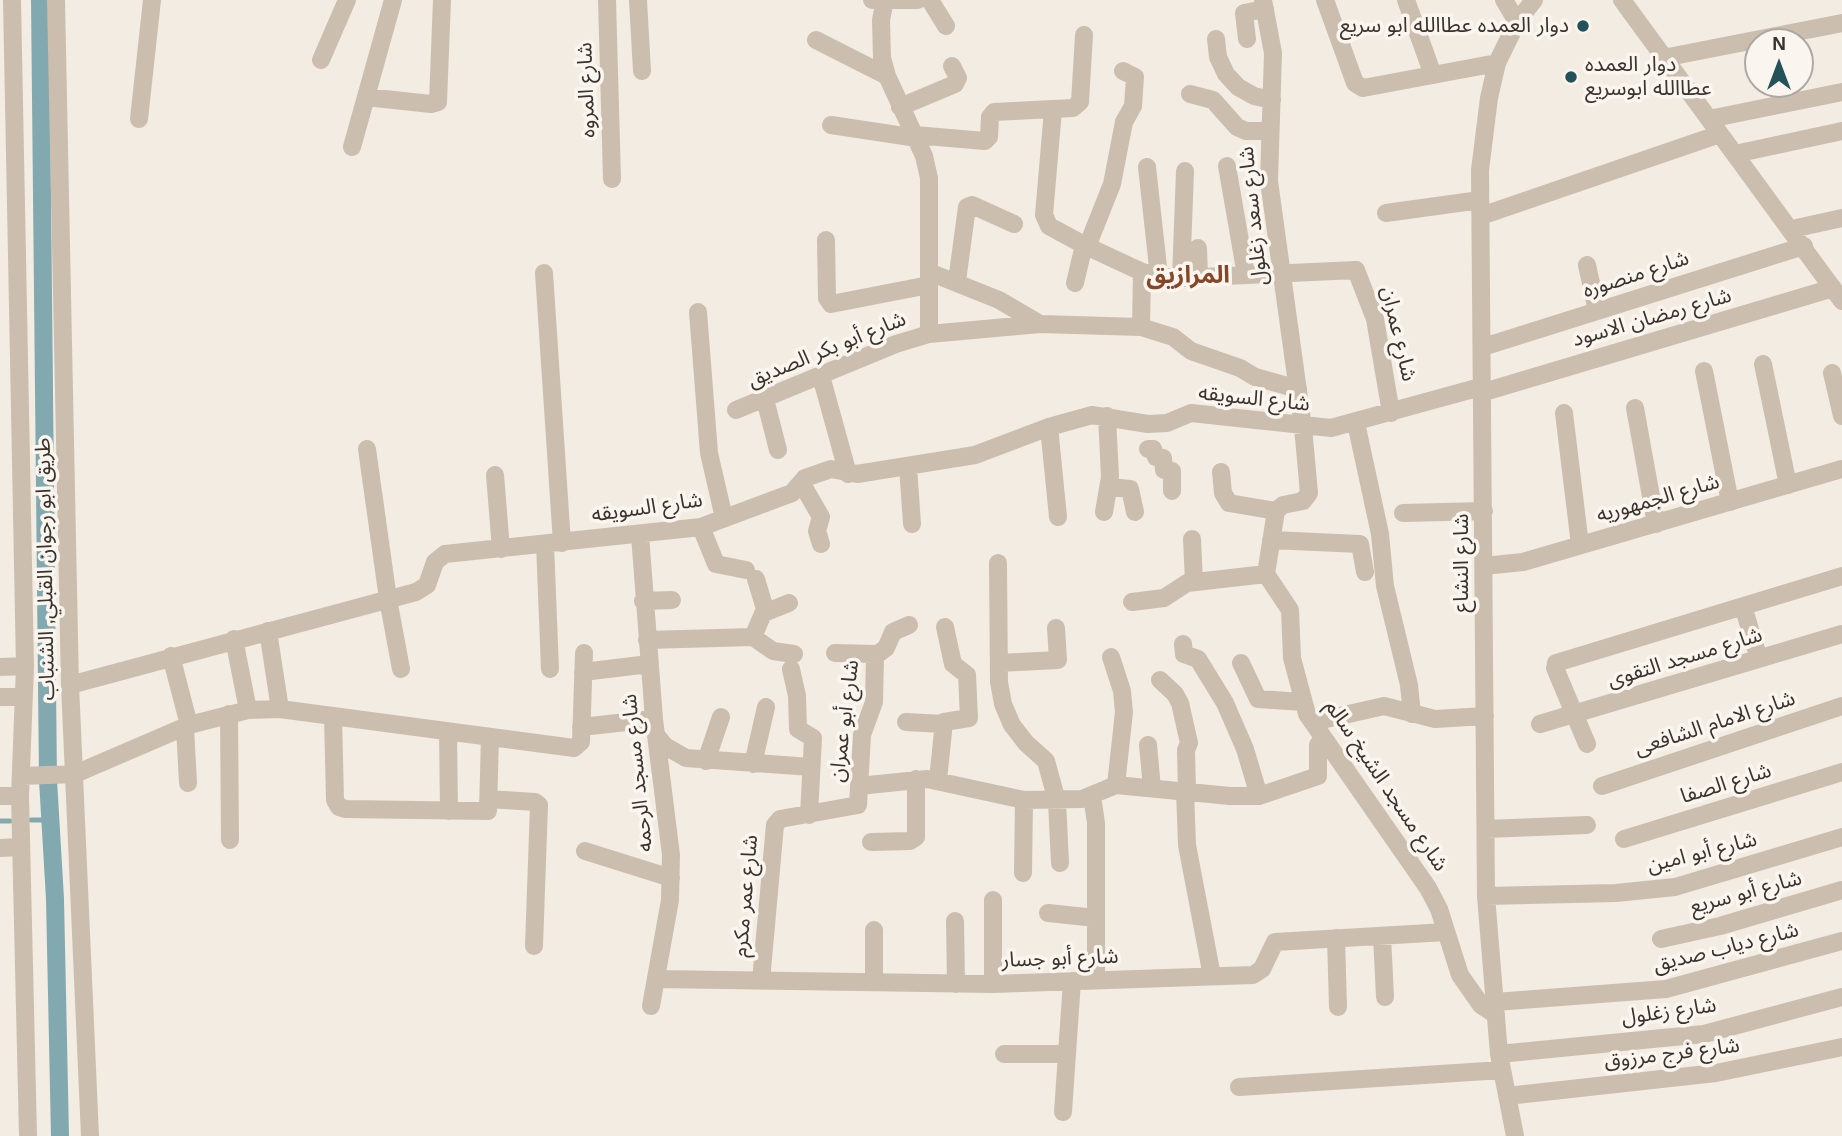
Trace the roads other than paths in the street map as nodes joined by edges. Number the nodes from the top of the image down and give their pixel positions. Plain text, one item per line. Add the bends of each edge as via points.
1 (12, 0) edge
2 (56, 0) edge
3 (152, 0) edge
4 (347, 0) edge
5 (393, 0) edge
6 (442, 0) edge
7 (607, 0) edge
8 (638, 0) edge
9 (918, 0) edge
10 (930, 0) edge
11 (1325, 0) edge
12 (1406, 0) edge
13 (1504, 0) edge
14 (1534, 0) edge
15 (880, 1) edge
16 (1629, 1) edge
17 (1264, 5) edge
18 (1517, 22) junction
19 (1842, 23) edge
20 (946, 26) dead end
21 (1084, 35) dead end
22 (1216, 39) dead end
23 (1247, 39) dead end
24 (816, 40) dead end
25 (1663, 58) junction
26 (321, 60) dead end
27 (1497, 63) junction
28 (952, 66) dead end
29 (642, 71) dead end
30 (1123, 71) dead end
31 (1433, 75) junction
32 (887, 76) junction
33 (1842, 92) edge
34 (1190, 94) dead end
35 (366, 97) junction
36 (1272, 100) junction
37 (900, 107) junction
38 (1053, 110) junction
39 (139, 119) dead end
40 (1709, 119) junction
41 (831, 125) dead end
42 (1269, 131) junction
43 (1842, 131) edge
44 (1720, 134) junction
45 (916, 136) junction
46 (352, 147) dead end
47 (1735, 154) junction
48 (1227, 166) dead end
49 (1147, 167) dead end
50 (1185, 171) dead end
51 (612, 178) dead end
52 (1481, 208) junction
53 (1386, 213) dead end
54 (1842, 218) edge
55 (1014, 224) dead end
56 (1792, 229) junction
57 (827, 240) dead end
58 (1085, 246) junction
59 (1804, 246) junction
60 (1198, 248) dead end
61 (1587, 265) dead end
62 (544, 273) dead end
63 (1282, 273) junction
64 (1151, 274) junction
65 (1247, 275) junction
66 (1190, 278) junction
67 (929, 279) junction
68 (957, 282) junction
69 (1075, 283) dead end
70 (1838, 295) edge
71 (1597, 311) junction
72 (698, 312) dead end
73 (1040, 324) junction
74 (1140, 327) junction
75 (929, 334) junction
76 (1483, 347) junction
77 (1763, 364) dead end
78 (1704, 371) dead end
79 (1832, 373) dead end
80 (821, 376) junction
81 (1298, 389) junction
82 (1483, 389) junction
83 (765, 399) junction
84 (1635, 408) dead end
85 (736, 410) dead end
86 (1391, 413) junction
87 (1564, 414) dead end
88 (1107, 416) junction
89 (1842, 416) edge
90 (1356, 423) junction
91 (1148, 424) junction
92 (1049, 427) junction
93 (1303, 427) junction
94 (367, 449) dead end
95 (1148, 449) junction
96 (778, 450) dead end
97 (908, 466) junction
98 (1147, 469) dead end
99 (1842, 469) edge
100 (1221, 472) dead end
101 (848, 474) junction
102 (495, 475) dead end
103 (802, 485) junction
104 (1788, 485) junction
105 (1109, 487) junction
106 (1172, 491) dead end
107 (1730, 502) junction
108 (1276, 511) junction
109 (1484, 511) junction
110 (1104, 512) dead end
111 (1135, 512) dead end
112 (1403, 513) dead end
113 (1058, 517) dead end
114 (724, 518) junction
115 (912, 524) dead end
116 (1656, 524) junction
117 (701, 527) junction
118 (640, 535) junction
119 (1192, 539) dead end
120 (1272, 540) junction
121 (554, 544) junction
122 (821, 544) dead end
123 (1580, 545) junction
124 (500, 549) junction
125 (998, 563) dead end
126 (1485, 566) junction
127 (1365, 572) dead end
128 (1266, 574) junction
129 (1842, 576) edge
130 (1194, 582) junction
131 (388, 599) junction
132 (672, 600) dead end
133 (643, 601) junction
134 (1132, 602) dead end
135 (789, 603) dead end
136 (1743, 606) junction
137 (764, 614) junction
138 (909, 625) dead end
139 (945, 626) dead end
140 (1056, 628) dead end
141 (268, 631) junction
142 (1842, 634) edge
143 (753, 637) junction
144 (234, 639) junction
145 (647, 640) junction
146 (1183, 644) dead end
147 (584, 653) dead end
148 (835, 653) dead end
149 (876, 654) junction
150 (171, 656) junction
151 (1111, 657) dead end
152 (1759, 659) junction
153 (999, 663) junction
154 (1241, 663) dead end
155 (649, 664) junction
156 (24, 666) junction
157 (0, 667) edge
158 (401, 668) dead end
159 (550, 669) dead end
160 (583, 672) junction
161 (1160, 680) dead end
162 (70, 684) junction
163 (0, 697) edge
164 (23, 697) junction
165 (1303, 702) junction
166 (1842, 706) edge
167 (766, 707) dead end
168 (280, 709) junction
169 (248, 710) junction
170 (229, 713) junction
171 (1412, 714) junction
172 (1574, 715) junction
173 (1485, 716) junction
174 (333, 717) junction
175 (721, 717) dead end
176 (906, 722) dead end
177 (1313, 722) junction
178 (943, 724) junction
179 (1541, 724) dead end
180 (187, 726) junction
181 (581, 727) junction
182 (656, 728) junction
183 (448, 731) junction
184 (490, 737) junction
185 (1324, 738) junction
186 (1587, 744) dead end
187 (1148, 746) dead end
188 (706, 761) junction
189 (753, 764) junction
190 (811, 767) junction
191 (1842, 772) edge
192 (71, 774) junction
193 (28, 776) junction
194 (916, 779) junction
195 (939, 780) junction
196 (188, 783) dead end
197 (1116, 785) junction
198 (859, 786) junction
199 (1602, 786) dead end
200 (1152, 788) junction
201 (1186, 791) junction
202 (0, 796) edge
203 (20, 796) junction
204 (1092, 796) junction
205 (1259, 796) junction
206 (489, 799) junction
207 (1024, 800) junction
208 (1057, 801) junction
209 (449, 811) junction
210 (809, 815) junction
211 (782, 819) joint
212 (1587, 825) dead end
213 (1486, 829) junction
214 (1842, 837) edge
215 (1624, 839) dead end
216 (230, 840) dead end
217 (871, 842) dead end
218 (21, 847) junction
219 (0, 848) edge
220 (585, 851) dead end
221 (1060, 863) dead end
222 (1023, 873) dead end
223 (671, 878) junction
224 (1842, 890) edge
225 (1486, 896) junction
226 (993, 900) dead end
227 (1048, 913) dead end
228 (1096, 918) junction
229 (955, 921) dead end
230 (874, 930) dead end
231 (1446, 932) junction
232 (1382, 936) junction
233 (1336, 939) junction
234 (1661, 939) dead end
235 (1842, 941) edge
236 (534, 946) dead end
237 (1212, 976) junction
238 (656, 979) junction
239 (761, 981) junction
240 (1072, 981) junction
241 (1096, 981) junction
242 (874, 982) junction
243 (956, 984) junction
244 (993, 984) junction
245 (1385, 997) dead end
246 (1842, 997) edge
247 (651, 1006) dead end
248 (1338, 1007) dead end
249 (1495, 1009) junction
250 (1842, 1047) edge
251 (1004, 1054) dead end
252 (1067, 1054) junction
253 (1501, 1062) junction
254 (1239, 1087) dead end
255 (1507, 1096) junction
256 (1063, 1112) dead end
257 (28, 1136) edge
258 (90, 1136) edge
259 (1514, 1136) edge

1 - 156 street, طريق ابو رجوان القبلي, الشنباب
2 - 162 street, طريق ابو رجوان القبلي, الشنباب
3 - 39 street
4 - 26 street
5 - 35 street
6 - 35 street via 438,102
7 - 51 street, شارع المروه
8 - 29 street
9 - 15 street
10 - 20 street
11 - 31 street via 1360,87
12 - 31 street
13 - 18 street
14 - 18 street, شارع النشاع
15 - 32 street via 880,39
16 - 25 street
17 - 23 street via 1244,13
17 - 36 street, شارع سعد زغلول via 1273,53
18 - 27 street, شارع النشاع
19 - 25 street
21 - 38 street via 1080,102 1069,109
22 - 36 street via 1218,57 1238,88
24 - 32 street
25 - 40 street
27 - 31 street
27 - 52 street, شارع النشاع via 1483,134
28 - 37 street via 958,78 955,85
30 - 58 street via 1135,77 1133,106 1124,122 1112,184
32 - 37 street
33 - 40 street
34 - 42 street via 1213,100 1237,127
35 - 46 street
36 - 42 street, شارع سعد زغلول
37 - 45 street
38 - 45 street via 995,112 985,141
38 - 58 street via 1044,215 1049,226
40 - 44 street
41 - 45 street
42 - 63 street, شارع سعد زغلول via 1269,181
43 - 47 street
44 - 47 street
44 - 52 street
45 - 67 street via 929,178
47 - 56 street
48 - 65 street
49 - 64 street
50 - 66 street
52 - 53 street
52 - 76 street, شارع النشاع
54 - 56 street
55 - 68 street via 972,205 967,207
56 - 59 street
57 - 67 street via 827,298 831,304
58 - 64 street
58 - 69 street
59 - 70 street
59 - 71 street, شارع منصوره
60 - 66 street
61 - 71 street
62 - 121 street
63 - 65 street
63 - 81 street, شارع سعد زغلول
63 - 86 street, شارع عمران via 1354,269 1360,273 1375,319
64 - 66 street
64 - 74 street
65 - 66 street
67 - 68 street
67 - 75 street
68 - 73 street
70 - 82 street, شارع رمضان الاسود
71 - 76 street, شارع منصوره
72 - 114 street via 706,427
73 - 74 street, شارع أبو بكر الصديق
73 - 75 street, شارع أبو بكر الصديق
74 - 81 street, شارع أبو بكر الصديق via 1173,337 1191,351 1255,377
75 - 80 street, شارع أبو بكر الصديق
76 - 82 street, شارع النشاع
77 - 104 street
78 - 107 street
79 - 89 street
80 - 83 street, شارع أبو بكر الصديق
80 - 101 street
81 - 93 street, شارع سعد زغلول
82 - 86 street, شارع السويقه
82 - 109 street, شارع النشاع
83 - 85 street, شارع أبو بكر الصديق
83 - 96 street
84 - 116 street
86 - 90 street, شارع السويقه
87 - 123 street
88 - 91 street, شارع السويقه
88 - 92 street, شارع السويقه via 1077,418
88 - 105 street
90 - 93 street, شارع السويقه
90 - 171 street
91 - 93 street, شارع السويقه via 1167,423 1191,413
91 - 95 street
92 - 97 street, شارع السويقه via 975,455
92 - 113 street
93 - 108 street via 1308,496
94 - 131 street
95 - 98 street
95 - 106 street via 1163,458 1164,470 1172,471
97 - 101 street, شارع السويقه
97 - 115 street
99 - 104 street, شارع الجمهوريه
100 - 108 street via 1229,503
101 - 103 street, شارع السويقه via 831,468 808,476
102 - 124 street
103 - 114 street, شارع السويقه
103 - 122 street via 821,517 817,531
104 - 107 street, شارع الجمهوريه
105 - 110 street
105 - 111 street via 1130,489
107 - 116 street, شارع الجمهوريه
108 - 120 street
109 - 112 street
109 - 126 street, شارع النشاع
114 - 117 street, شارع السويقه
116 - 123 street, شارع الجمهوريه
117 - 118 street, شارع السويقه
117 - 137 street via 716,564 751,574 765,604
118 - 121 street, شارع السويقه
118 - 133 street, شارع مسجد الرحمه
119 - 130 street
120 - 127 street via 1360,544
120 - 128 street
121 - 124 street, شارع السويقه
121 - 159 street
123 - 126 street, شارع الجمهوريه via 1523,562
124 - 131 street, شارع السويقه via 445,554 435,562 422,589
125 - 153 street
126 - 173 street, شارع النشاع
128 - 130 street
128 - 165 street, شارع مسجد الشيخ سالم via 1290,610 1292,658
129 - 136 street
130 - 134 street via 1164,598
131 - 141 street, شارع السويقه
131 - 158 street
132 - 133 street
133 - 145 street, شارع مسجد الرحمه
135 - 137 street
136 - 152 street
136 - 172 street via 1556,663
137 - 143 street
138 - 149 street, شارع أبو عمران via 893,632 886,648
139 - 178 street via 953,664 967,675 970,718 949,719
140 - 153 street via 1058,660
141 - 144 street, شارع السويقه
141 - 168 street
142 - 152 street, شارع مسجد التقوى
143 - 145 street
143 - 190 street via 792,661 798,729 813,738
144 - 150 street, شارع السويقه
144 - 169 street
145 - 155 street, شارع مسجد الرحمه
146 - 205 street via 1184,654 1198,659 1225,704
147 - 160 street
148 - 149 street
149 - 198 street, شارع أبو عمران via 874,702 862,735
150 - 162 street, شارع السويقه
150 - 180 street
151 - 197 street via 1124,712
152 - 172 street, شارع مسجد التقوى
153 - 208 street via 1003,704 1012,725 1046,761
154 - 165 street via 1258,699
155 - 160 street
155 - 182 street, شارع مسجد الرحمه
156 - 157 street
156 - 164 street, طريق ابو رجوان القبلي, الشنباب
160 - 181 street
161 - 201 street via 1180,703 1189,743
162 - 192 street, طريق ابو رجوان القبلي, الشنباب
163 - 164 street
164 - 193 street, طريق ابو رجوان القبلي, الشنباب
165 - 177 street, شارع مسجد الشيخ سالم
166 - 199 street, شارع الامام الشافعى
167 - 189 street
168 - 169 street
168 - 174 street
169 - 170 street
170 - 180 street
170 - 216 street
171 - 173 street via 1435,719
171 - 177 street via 1384,706
172 - 179 street, شارع مسجد التقوى
172 - 186 street
173 - 213 street, شارع النشاع
174 - 183 street
174 - 209 street via 335,800 339,807
175 - 188 street
176 - 178 street
177 - 185 street, شارع مسجد الشيخ سالم
178 - 195 street
180 - 192 street
180 - 196 street
181 - 182 street
181 - 184 street via 581,742 574,748
182 - 188 street via 675,754
182 - 223 street, شارع مسجد الرحمه
183 - 184 street
183 - 209 street
184 - 206 street
185 - 205 street via 1318,746 1318,776
185 - 231 street, شارع مسجد الشيخ سالم via 1428,887
187 - 200 street
188 - 189 street
189 - 190 street
190 - 210 street
191 - 215 street, شارع الصفا
192 - 193 street
192 - 258 street, طريق ابو رجوان القبلي, الشنباب
193 - 203 street, طريق ابو رجوان القبلي, الشنباب
194 - 195 street
194 - 198 street
194 - 217 street via 915,839
195 - 207 street
197 - 200 street
197 - 204 street
198 - 210 street, شارع أبو عمران via 857,807
200 - 201 street
201 - 205 street
201 - 237 street via 1187,845
202 - 203 street
203 - 218 street, طريق ابو رجوان القبلي, الشنباب
204 - 208 street
204 - 228 street
206 - 209 street via 486,812
206 - 236 street via 539,805
207 - 208 street
207 - 222 street
208 - 221 street
210 - 211 street, شارع أبو عمران
211 - 239 street, شارع عمر مكرم via 775,825
212 - 213 street
213 - 225 street, شارع النشاع
214 - 225 street, شارع أبو امين via 1675,887 1616,894
218 - 219 street
218 - 257 street, طريق ابو رجوان القبلي, الشنباب
220 - 223 street
223 - 238 street, شارع مسجد الرحمه
224 - 234 street, شارع أبو سريع
225 - 249 street, شارع النشاع
226 - 244 street
227 - 228 street
228 - 241 street
229 - 243 street
230 - 242 street
231 - 232 street, شارع أبو جسار
231 - 249 street, شارع مسجد الشيخ سالم via 1460,975 1475,998
232 - 233 street, شارع أبو جسار
232 - 245 street
233 - 237 street, شارع أبو جسار via 1275,942 1257,974
233 - 248 street
235 - 249 street, شارع دياب صديق via 1666,989
237 - 241 street, شارع أبو جسار
238 - 239 street, شارع أبو جسار
238 - 247 street, شارع مسجد الرحمه
239 - 242 street, شارع أبو جسار
240 - 241 street, شارع أبو جسار
240 - 244 street, شارع أبو جسار
240 - 252 street
242 - 243 street, شارع أبو جسار
243 - 244 street, شارع أبو جسار
246 - 253 street, شارع زغلول via 1704,1034
249 - 253 street, شارع النشاع
250 - 255 street, شارع فرج مرزوق via 1716,1073
251 - 252 street
252 - 256 street
253 - 254 street, شارع زغلول
253 - 255 street, شارع النشاع
255 - 259 street, شارع النشاع

